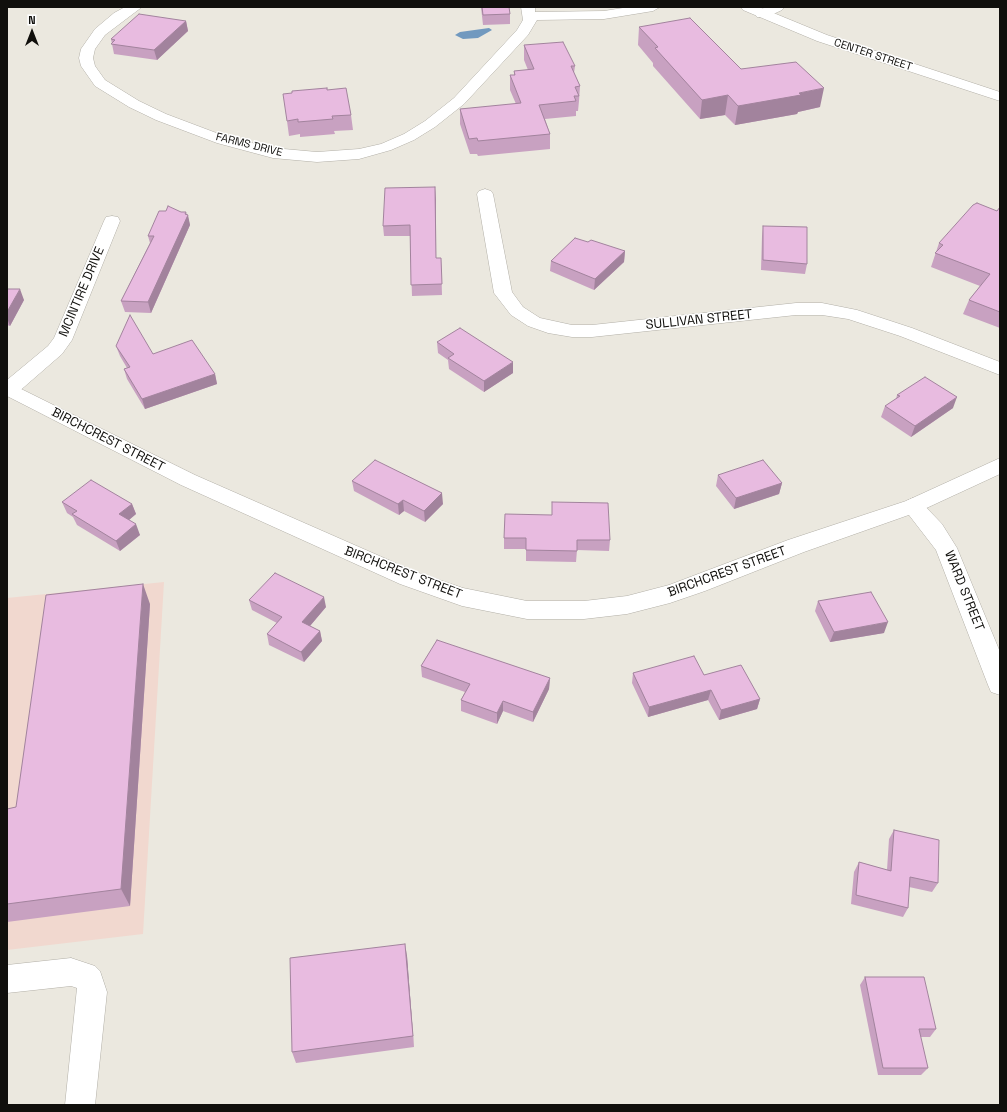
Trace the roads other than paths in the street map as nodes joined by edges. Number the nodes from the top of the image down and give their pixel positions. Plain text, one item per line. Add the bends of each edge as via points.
1 (135, 7) edge
2 (653, 7) edge
3 (748, 7) edge
4 (776, 7) edge
5 (529, 12) edge
6 (762, 14) junction
7 (1000, 97) edge
8 (485, 194) dead end
9 (112, 221) dead end
10 (1000, 370) edge
11 (8, 389) edge
12 (1000, 465) edge
13 (913, 506) junction
14 (1000, 685) edge
15 (7, 979) edge
16 (80, 1105) edge

1 - 5 street, FARMS DRIVE via 100,32 88,49 88,66 100,84 161,117 222,140 273,153 317,157 352,155 386,147 430,124 459,101 526,30
2 - 5 street, FARMS DRIVE via 604,15
3 - 6 street, CENTER STREET
4 - 6 street
6 - 7 street, CENTER STREET via 822,38
8 - 10 street, SULLIVAN STREET via 503,293 517,311 548,327 592,331 788,310 822,309 851,314 906,332
9 - 11 street, MCINTIRE DRIVE via 63,340 55,350
11 - 13 street, BIRCHCREST STREET via 188,480 401,575 462,597 527,610 584,610 627,605 651,599 697,585 789,549
12 - 13 street, BIRCHCREST STREET
13 - 14 street, WARD STREET via 946,548
15 - 16 street via 71,972 86,976 90,981 92,992

